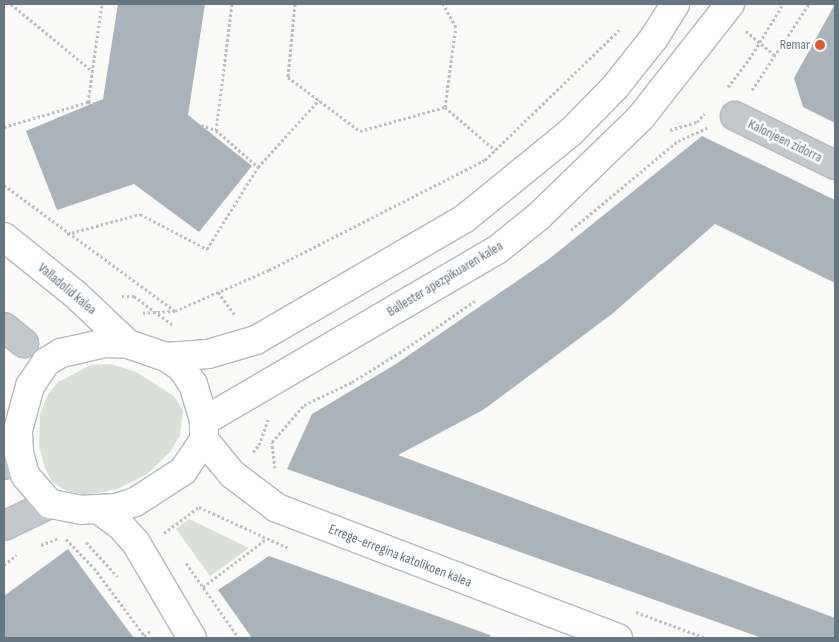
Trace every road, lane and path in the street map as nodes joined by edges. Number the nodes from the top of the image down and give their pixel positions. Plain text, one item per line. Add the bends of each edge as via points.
1 (11, 4) edge
2 (102, 4) edge
3 (232, 4) edge
4 (295, 4) edge
5 (443, 4) edge
6 (675, 4) edge
7 (809, 4) edge
8 (726, 9) edge
9 (621, 28) dead end
10 (775, 55) junction
11 (92, 72) junction
12 (319, 100) junction
13 (88, 102) junction
14 (95, 103) dead end
15 (445, 107) junction
16 (735, 116) junction
17 (201, 125) dead end
18 (4, 126) edge
19 (216, 130) junction
20 (495, 150) junction
21 (835, 166) edge
22 (258, 167) junction
23 (569, 232) dead end
24 (67, 234) dead end
25 (4, 237) edge
26 (481, 296) dead end
27 (175, 311) dead end
28 (128, 344) junction
29 (166, 357) junction
30 (12, 409) edge
31 (204, 430) junction
32 (11, 458) edge
33 (276, 474) dead end
34 (50, 504) junction
35 (99, 510) junction
36 (4, 526) edge
37 (266, 539) junction
38 (82, 540) dead end
39 (169, 541) dead end
40 (136, 543) junction
41 (33, 548) dead end
42 (293, 549) dead end
43 (25, 552) dead end
44 (180, 556) dead end
45 (4, 565) edge
46 (204, 587) junction
47 (630, 610) dead end
48 (174, 611) junction
49 (145, 637) edge
50 (192, 638) edge
51 (239, 638) edge
52 (618, 638) edge
53 (706, 638) edge

1 - 11 path
2 - 11 path
3 - 19 path
4 - 12 path via 288,77
5 - 15 path via 456,27
6 - 29 main road via 654,38 615,87 572,132 464,219 256,340 208,354
7 - 10 path
8 - 10 path
8 - 31 main road, Ballester apezpikuaren kalea via 672,81 616,144 539,216 497,250
9 - 20 path
10 - 16 path
11 - 13 path
12 - 15 path via 360,131
12 - 22 path
13 - 14 path
13 - 18 path
15 - 20 path
16 - 21 street, Kalonjeen zidorra
16 - 23 path via 678,141
17 - 19 path
19 - 22 path
20 - 27 path via 485,160 269,270
22 - 24 path via 207,248 140,214
25 - 28 main road, Valladolid kalea via 75,294
26 - 33 path via 400,353 352,382 304,404 272,442
28 - 29 main road
28 - 30 main road via 83,345 61,353 46,362
29 - 31 main road via 181,367 193,384
30 - 32 main road
31 - 35 main road via 183,471 134,502
31 - 52 main road, Errege-erregina katolikoen kalea via 232,474 277,508
32 - 34 main road
34 - 35 main road
34 - 36 street
35 - 40 main road
37 - 39 path via 199,507 163,533
37 - 42 path
37 - 46 path
38 - 40 path via 109,564
40 - 48 main road
41 - 49 path via 63,536 94,568
43 - 45 path
44 - 46 path
46 - 48 path
46 - 51 path
47 - 53 path
48 - 49 path
48 - 50 main road

